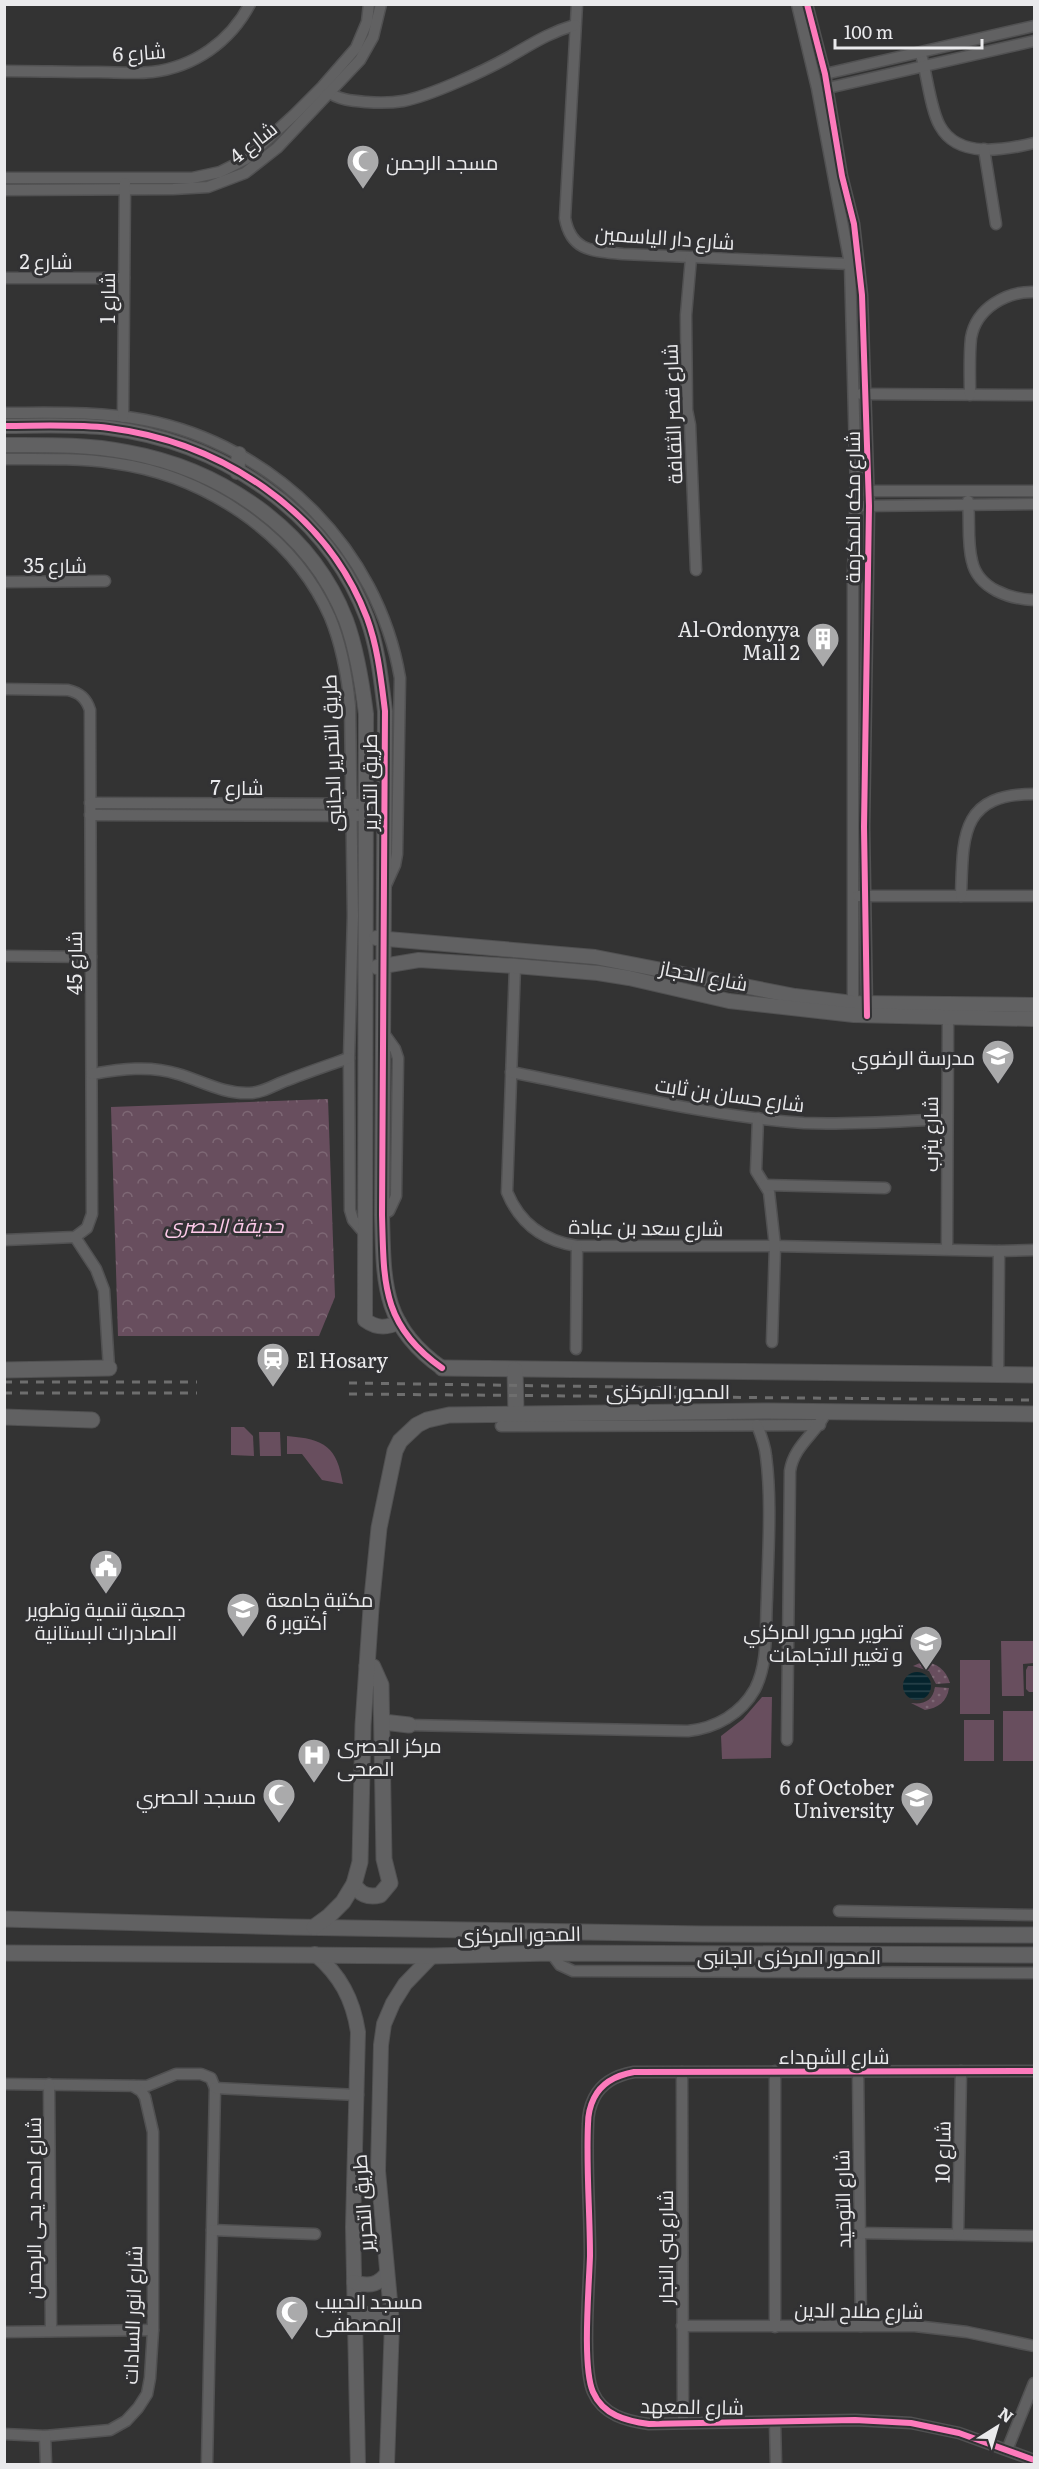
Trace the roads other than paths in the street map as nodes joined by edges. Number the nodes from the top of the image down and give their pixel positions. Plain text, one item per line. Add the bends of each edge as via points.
1 (250, 4) edge
2 (369, 4) edge
3 (381, 4) edge
4 (577, 4) edge
5 (796, 4) edge
6 (807, 4) edge
7 (575, 26) junction
8 (1035, 26) edge
9 (1035, 41) edge
10 (921, 52) junction
11 (924, 65) junction
12 (4, 71) edge
13 (825, 74) junction
14 (828, 88) junction
15 (327, 90) junction
16 (1035, 143) edge
17 (984, 149) junction
18 (4, 178) edge
19 (125, 185) junction
20 (4, 190) edge
21 (996, 224) dead end
22 (691, 258) junction
23 (850, 264) junction
24 (4, 278) edge
25 (124, 278) junction
26 (1035, 292) edge
27 (861, 394) junction
28 (969, 395) junction
29 (1035, 395) edge
30 (4, 413) edge
31 (123, 417) junction
32 (41, 420) junction
33 (4, 426) edge
34 (4, 445) edge
35 (239, 454) junction
36 (4, 459) edge
37 (237, 472) junction
38 (856, 491) junction
39 (868, 491) junction
40 (967, 491) junction
41 (1035, 491) edge
42 (1035, 504) edge
43 (968, 505) junction
44 (869, 506) junction
45 (856, 507) junction
46 (696, 570) dead end
47 (105, 581) dead end
48 (4, 582) edge
49 (1035, 600) edge
50 (4, 689) edge
51 (1035, 794) edge
52 (90, 803) junction
53 (351, 804) junction
54 (367, 810) junction
55 (384, 810) junction
56 (90, 815) junction
57 (351, 816) junction
58 (385, 887) junction
59 (853, 896) junction
60 (865, 896) junction
61 (961, 896) junction
62 (1035, 896) edge
63 (367, 938) junction
64 (385, 938) junction
65 (4, 956) edge
66 (91, 957) junction
67 (385, 965) junction
68 (515, 966) junction
69 (367, 970) junction
70 (1035, 1005) edge
71 (860, 1009) junction
72 (948, 1019) junction
73 (1035, 1019) edge
74 (349, 1058) junction
75 (511, 1072) junction
76 (92, 1074) junction
77 (758, 1118) junction
78 (946, 1119) junction
79 (765, 1185) junction
80 (885, 1188) dead end
81 (366, 1235) junction
82 (75, 1238) junction
83 (4, 1240) edge
84 (577, 1246) junction
85 (775, 1246) junction
86 (947, 1249) junction
87 (1035, 1250) edge
88 (999, 1251) junction
89 (399, 1322) junction
90 (772, 1342) dead end
91 (576, 1349) dead end
92 (109, 1368) joint
93 (442, 1368) joint
94 (4, 1370) edge
95 (515, 1370) junction
96 (998, 1374) junction
97 (1035, 1375) edge
98 (827, 1411) junction
99 (516, 1413) junction
100 (1035, 1414) edge
101 (4, 1417) edge
102 (92, 1420) dead end
103 (756, 1425) junction
104 (820, 1425) junction
105 (501, 1426) dead end
106 (367, 1666) junction
107 (382, 1722) junction
108 (408, 1725) joint
109 (788, 1740) dead end
110 (354, 1884) junction
111 (839, 1911) dead end
112 (1035, 1915) edge
113 (4, 1919) edge
114 (314, 1927) junction
115 (1035, 1935) edge
116 (4, 1953) edge
117 (315, 1953) junction
118 (551, 1953) junction
119 (1035, 1955) edge
120 (432, 1956) junction
121 (1035, 1973) edge
122 (775, 2071) junction
123 (858, 2071) junction
124 (961, 2071) junction
125 (1035, 2071) edge
126 (634, 2072) joint
127 (682, 2072) junction
128 (4, 2084) edge
129 (49, 2084) junction
130 (133, 2086) junction
131 (215, 2088) junction
132 (358, 2095) junction
133 (212, 2230) junction
134 (860, 2233) junction
135 (315, 2234) dead end
136 (958, 2234) junction
137 (1035, 2236) edge
138 (387, 2273) junction
139 (354, 2282) junction
140 (356, 2322) junction
141 (392, 2323) junction
142 (682, 2326) junction
143 (775, 2326) junction
144 (861, 2326) junction
145 (153, 2330) junction
146 (51, 2331) junction
147 (4, 2332) edge
148 (1035, 2346) edge
149 (1035, 2383) edge
150 (683, 2423) junction
151 (775, 2423) junction
152 (4, 2434) edge
153 (45, 2436) junction
154 (1007, 2450) junction
155 (1035, 2460) edge
156 (46, 2464) edge
157 (207, 2464) edge
158 (358, 2464) edge
159 (387, 2464) edge
160 (776, 2464) edge

1 - 12 street, شارع 6 via 218,45 175,68 150,72
2 - 15 street, شارع 4 via 367,22 356,48
3 - 15 street, شارع 4 via 368,49
4 - 7 street, شارع دار الياسمين
5 - 23 street, شارع مكه المكرمة via 818,88
6 - 13 street, شارع مكه المكرمة
7 - 15 street via 539,38 488,68 403,101 359,102
7 - 22 street, شارع دار الياسمين via 565,218 572,237 579,245 598,252
8 - 10 street
9 - 11 street
10 - 11 street
10 - 13 street
11 - 14 street
11 - 17 street via 943,131 963,146
13 - 14 street, شارع مكه المكرمة
14 - 27 street, شارع مكه المكرمة via 859,257
15 - 19 street, شارع 4 via 234,166 192,178
16 - 17 street
17 - 21 street
18 - 19 street, شارع 4
19 - 20 street, شارع 4
19 - 25 street, شارع 1
22 - 23 street, شارع دار الياسمين
22 - 46 street, شارع قصر الثقافة via 686,315 687,410
23 - 27 street, شارع مكه المكرمة
24 - 25 street, شارع 2
25 - 31 street, شارع 1
26 - 28 street via 1011,294 986,310 977,322 971,336
27 - 28 street
27 - 38 street, شارع مكه المكرمة
27 - 39 street, شارع مكه المكرمة
28 - 29 street
30 - 32 street
31 - 32 street
31 - 35 street via 174,427
32 - 33 street, طريق التحرير
32 - 37 street, طريق التحرير via 156,437 202,452
34 - 54 street, طريق التحرير via 98,447 157,459 252,502 303,547 326,580 356,651 366,714
35 - 37 street
35 - 58 street via 306,502 346,548 377,601 395,653 400,678 397,854
36 - 53 street, طريق التحرير الجانبى via 114,463 162,474 230,506 278,543 316,590 340,646 350,706
37 - 55 street, طريق التحرير via 265,487 302,518 333,555 367,618 380,664 386,711
38 - 39 street
38 - 45 street, شارع مكه المكرمة
39 - 40 street
39 - 44 street, شارع مكه المكرمة
40 - 41 street
40 - 43 street
42 - 43 street
43 - 44 street
43 - 49 street via 972,561 979,574 1002,594
44 - 45 street
44 - 60 street, شارع مكه المكرمة
45 - 59 street, شارع مكه المكرمة
47 - 48 street, شارع 35
50 - 52 street, شارع 45 via 68,690 84,698 90,710
51 - 61 street via 1002,797 986,804 974,816 963,848
52 - 53 street, شارع 7
52 - 56 street, شارع 45
53 - 54 street, شارع 7
53 - 57 street, طريق التحرير الجانبى
54 - 55 street, شارع 7
54 - 57 street, شارع 7
54 - 63 street, طريق التحرير
55 - 58 street, طريق التحرير
56 - 57 street, شارع 7
56 - 66 street, شارع 45
57 - 74 street, طريق التحرير الجانبى
58 - 64 street, طريق التحرير
59 - 60 street
59 - 71 street, شارع مكه المكرمة
60 - 61 street
60 - 71 street, شارع مكه المكرمة
61 - 62 street
63 - 64 street, شارع الحجاز
63 - 69 street, طريق التحرير
64 - 67 street, طريق التحرير
64 - 71 street, شارع الحجاز via 595,957
65 - 66 street
66 - 76 street, شارع 45
67 - 68 street, شارع الحجاز via 419,960
67 - 69 street, شارع الحجاز
67 - 89 street, طريق التحرير via 382,1215 385,1285
68 - 71 street, شارع الحجاز via 598,973 729,1001
68 - 75 street, شارع سعد بن عبادة
69 - 81 street, طريق التحرير via 363,1108
70 - 71 street, شارع الحجاز
71 - 72 street, شارع الحجاز
72 - 73 street, شارع الحجاز
72 - 78 street, شارع يثرب
74 - 76 street via 251,1093 231,1092 151,1068
74 - 81 street, طريق التحرير الجانبى via 350,1210
75 - 77 street, شارع حسان بن ثابت
75 - 84 street, شارع سعد بن عبادة via 507,1192 529,1226 551,1240
76 - 82 street, شارع 45 via 92,1214 87,1228
77 - 78 street, شارع حسان بن ثابت via 806,1123
77 - 79 street via 756,1171
78 - 86 street, شارع يثرب
79 - 80 street
79 - 85 street
81 - 89 street, طريق التحرير via 364,1320 379,1326
82 - 83 street
82 - 92 street via 96,1269 104,1290
84 - 85 street, شارع سعد بن عبادة
84 - 91 street
85 - 86 street, شارع سعد بن عبادة
85 - 90 street
86 - 88 street, شارع سعد بن عبادة
87 - 88 street, شارع سعد بن عبادة
88 - 96 street
89 - 93 street, طريق التحرير via 417,1348
92 - 94 main road
93 - 95 main road, المحور المركزى
95 - 96 main road, المحور المركزى
95 - 99 main road
96 - 97 main road, المحور المركزى
98 - 99 main road, المحور المركزى
98 - 100 main road, المحور المركزى
98 - 104 street
99 - 106 main road, المحور المركزى via 438,1416 408,1432 400,1441 391,1462 379,1528
101 - 102 main road
103 - 104 street
103 - 105 street
103 - 108 street via 765,1447 766,1464 764,1659 755,1689 735,1713 718,1724 688,1731
104 - 109 street via 796,1451 790,1471
106 - 107 main road via 375,1668 379,1679
106 - 110 main road via 361,1850
107 - 108 main road
107 - 110 main road via 384,1859 390,1883 380,1894 369,1896
110 - 114 main road via 336,1910
111 - 112 street
113 - 114 main road
114 - 115 main road
116 - 117 main road, المحور المركزى
117 - 120 main road, المحور المركزى
117 - 132 street, طريق التحرير via 340,1981 356,2016
118 - 119 main road, المحور المركزى
118 - 120 main road, المحور المركزى
118 - 121 street, المحور المركزى الجانبى via 560,1965 573,1971
120 - 138 street, طريق التحرير via 393,2003 381,2045 378,2171
122 - 123 street, شارع الشهداء
122 - 127 street, شارع الشهداء
122 - 143 street
123 - 124 street, شارع الشهداء
123 - 134 street, شارع التوحيد
124 - 125 street, شارع الشهداء
124 - 136 street, شارع 10
126 - 127 street, شارع الشهداء
126 - 150 street, شارع المعهد via 611,2079 589,2110 590,2382 600,2404 620,2418 649,2424
127 - 142 street, شارع بنى النجار
128 - 129 street
129 - 130 street
129 - 146 street, شارع احمد يحى الرحمن
130 - 131 street via 147,2086 176,2074 201,2074 211,2078
130 - 145 street, شارع انور السادات via 145,2097 153,2132
131 - 132 street
131 - 133 street
132 - 139 street, طريق التحرير
133 - 135 street
133 - 157 street
134 - 136 street
134 - 144 street, شارع التوحيد
136 - 137 street
138 - 139 street via 374,2284
138 - 141 street, طريق التحرير
139 - 140 street, طريق التحرير
140 - 141 street via 371,2313 381,2314
140 - 158 street, طريق التحرير
141 - 159 street, طريق التحرير
142 - 143 street, شارع صلاح الدين
142 - 150 street, شارع بنى النجار
143 - 144 street, شارع صلاح الدين
144 - 148 street, شارع صلاح الدين via 943,2329
145 - 146 street
145 - 153 street, شارع انور السادات via 147,2394 126,2421 110,2430
146 - 147 street
149 - 154 street
150 - 151 street, شارع المعهد
151 - 154 street, شارع المعهد via 911,2423 959,2433
151 - 160 street
152 - 153 street, شارع انور السادات
153 - 156 street
154 - 155 street, شارع المعهد

